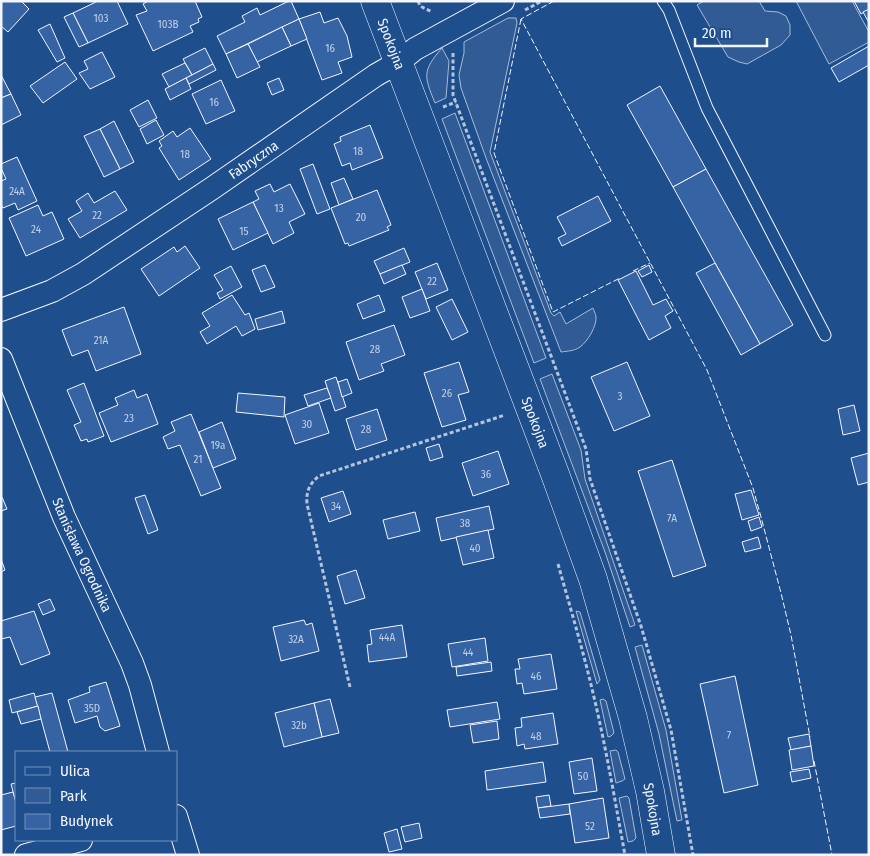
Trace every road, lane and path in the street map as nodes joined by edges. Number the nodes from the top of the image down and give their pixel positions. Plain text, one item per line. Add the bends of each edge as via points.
1 (375, 1) edge
2 (502, 1) edge
3 (663, 1) edge
4 (446, 31) junction
5 (398, 62) junction
6 (1, 310) edge
7 (825, 335) dead end
8 (1, 359) edge
9 (529, 407) junction
10 (556, 558) dead end
11 (350, 688) dead end
12 (158, 751) edge
13 (178, 822) edge
14 (77, 841) edge
15 (26, 855) edge
16 (188, 855) edge
17 (625, 855) edge
18 (661, 855) edge
19 (693, 855) edge

1 - 5 street, Spokojna
2 - 4 street, Fabryczna
3 - 7 lane via 707,108
4 - 5 street, Fabryczna
4 - 19 path via 454,45 453,95 586,449 590,479 641,626 670,730
5 - 6 street, Fabryczna via 83,274 52,291
5 - 9 street, Spokojna
8 - 12 street, Stanisława Ogrodnika via 64,517 132,663
9 - 11 path via 319,476 308,488 307,504
9 - 18 street, Spokojna via 593,579 633,718
10 - 17 path via 579,635 606,747
13 - 16 street
14 - 15 street

